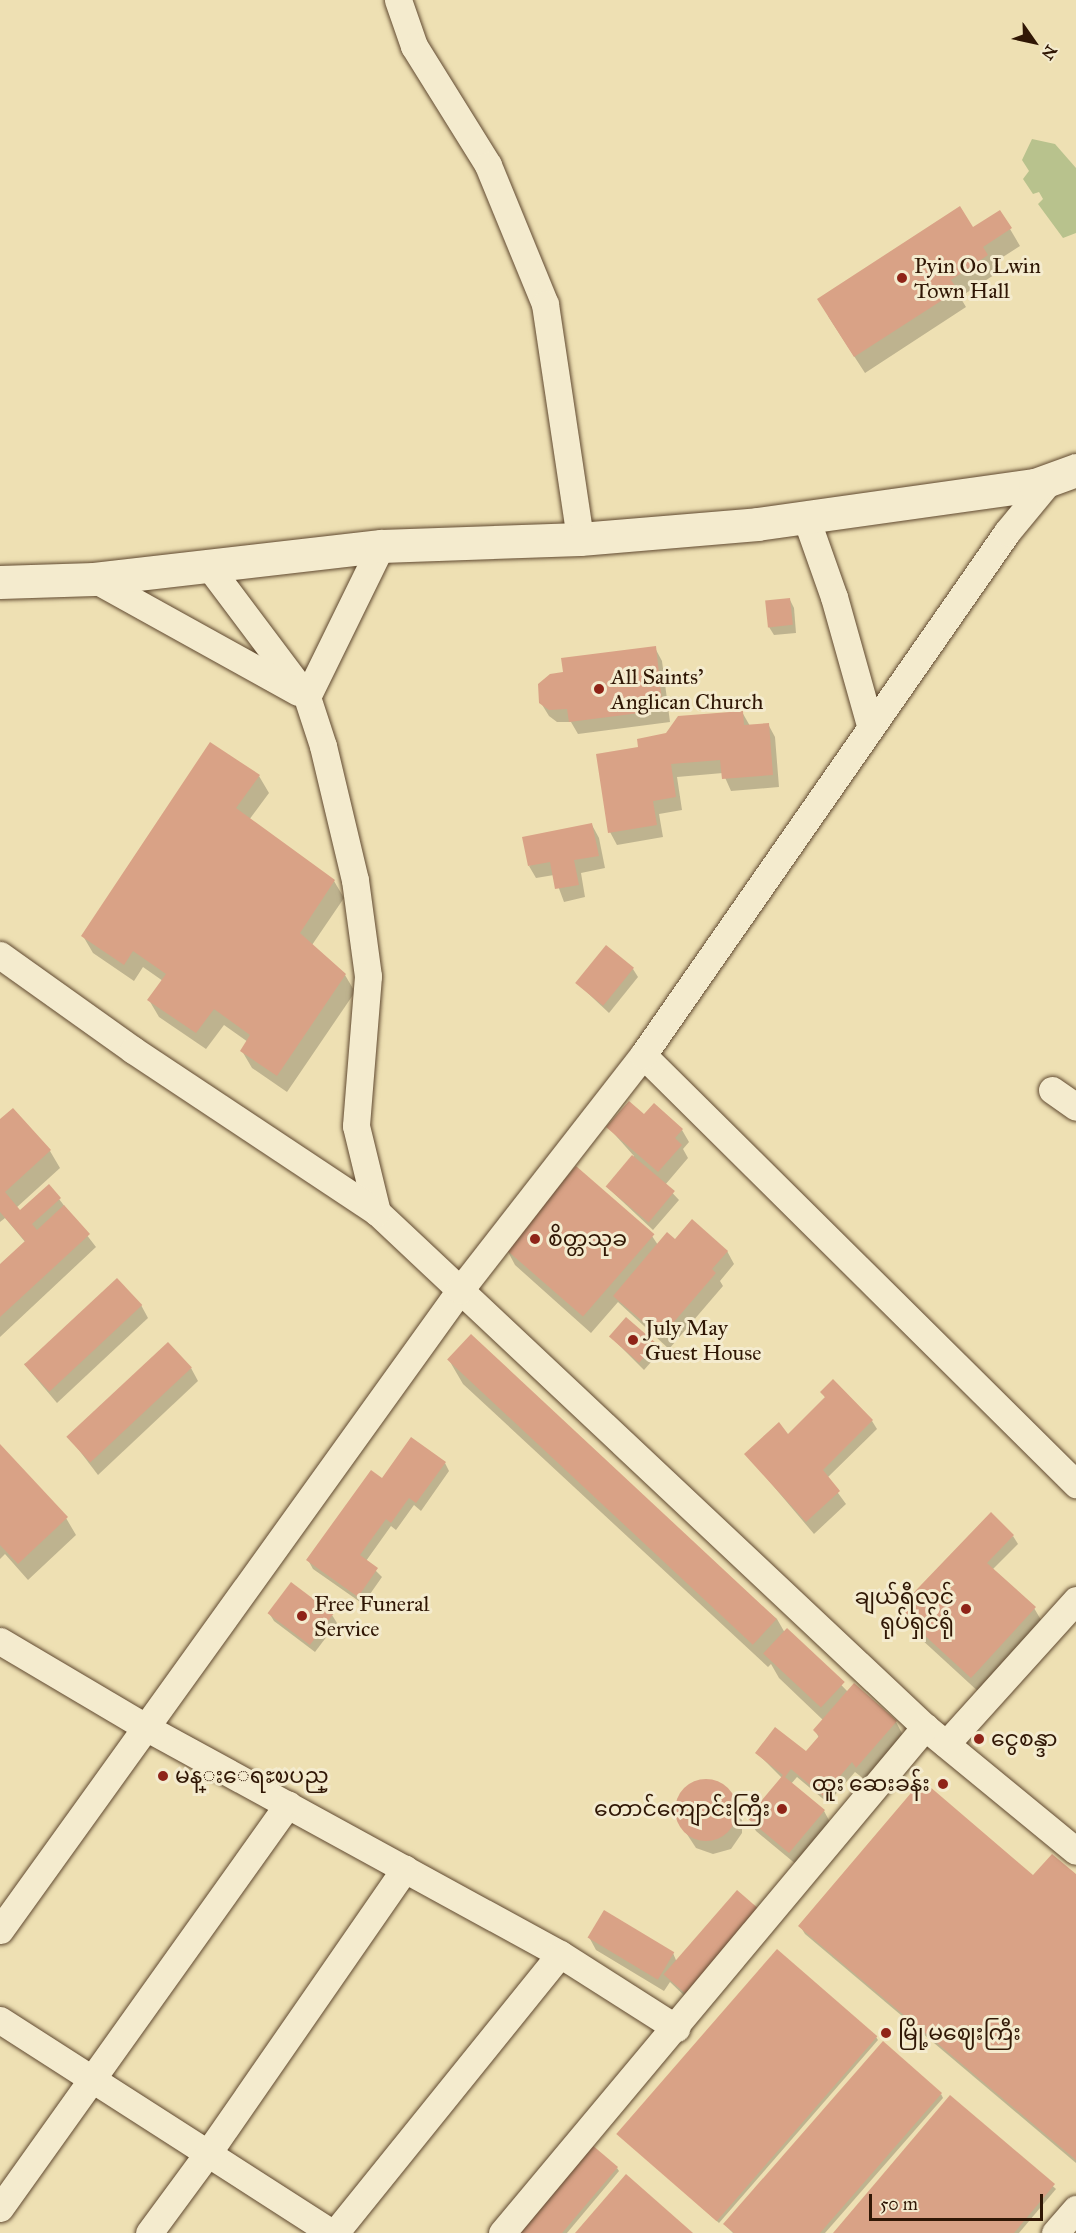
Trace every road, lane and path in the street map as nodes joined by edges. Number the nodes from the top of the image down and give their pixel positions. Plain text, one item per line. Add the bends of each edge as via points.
1 (398, 0) edge
2 (1063, 475) edge
3 (806, 518) junction
4 (580, 539) junction
5 (381, 546) junction
6 (210, 568) junction
7 (94, 579) junction
8 (0, 582) edge
9 (307, 697) junction
10 (870, 725) junction
11 (0, 955) edge
12 (643, 1055) junction
13 (1052, 1090) dead end
14 (1076, 1107) edge
15 (377, 1212) junction
16 (460, 1290) junction
17 (1076, 1484) edge
18 (1076, 1600) edge
19 (0, 1641) edge
20 (925, 1727) junction
21 (147, 1728) junction
22 (946, 1744) junction
23 (288, 1804) junction
24 (1076, 1851) edge
25 (405, 1869) junction
26 (0, 1930) edge
27 (560, 1954) junction
28 (0, 2020) edge
29 (676, 2028) junction
30 (92, 2081) junction
31 (208, 2153) junction
32 (0, 2208) edge
33 (1076, 2209) edge
34 (149, 2233) edge
35 (334, 2233) edge
36 (502, 2233) edge
37 (1055, 2233) edge

1 - 4 street via 414,46 488,165 545,304
2 - 3 street
2 - 10 street via 1007,532
3 - 4 street
3 - 10 street via 834,597
4 - 5 street
5 - 6 street
5 - 9 street
6 - 7 street
6 - 9 street
7 - 8 street
7 - 9 street
9 - 15 street via 323,746 360,912 368,976 357,1126
10 - 12 street
11 - 15 street
12 - 16 street
12 - 17 street
13 - 14 street
15 - 16 street
16 - 20 street
16 - 21 street
18 - 22 street
19 - 21 street
20 - 22 street
20 - 29 street
21 - 23 street
21 - 26 street
22 - 24 street
23 - 25 street
23 - 30 street
25 - 27 street
25 - 31 street
27 - 29 street
27 - 35 street
28 - 30 street
29 - 36 street
30 - 31 street
30 - 32 street
31 - 34 street
31 - 35 street
33 - 37 street

